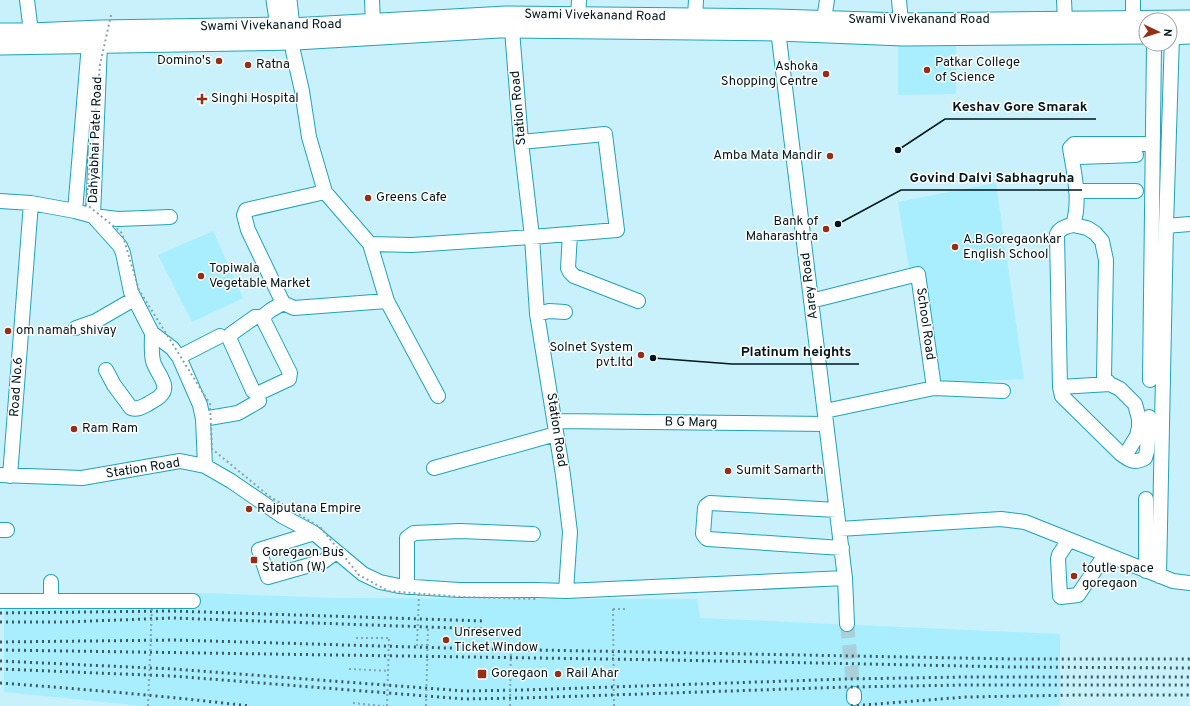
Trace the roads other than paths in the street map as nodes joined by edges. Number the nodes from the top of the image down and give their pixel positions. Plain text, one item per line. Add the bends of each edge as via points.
1 (27, 0) edge
2 (275, 0) edge
3 (288, 0) edge
4 (372, 0) edge
5 (696, 0) edge
6 (827, 0) edge
7 (899, 0) edge
8 (1064, 0) edge
9 (1133, 0) edge
10 (578, 8) edge
11 (695, 17) junction
12 (824, 19) junction
13 (1190, 19) edge
14 (1065, 20) junction
15 (901, 22) junction
16 (1178, 22) edge
17 (373, 23) junction
18 (778, 25) junction
19 (512, 30) junction
20 (1138, 30) edge
21 (0, 32) edge
22 (31, 32) junction
23 (1190, 35) edge
24 (1178, 36) edge
25 (288, 38) junction
26 (95, 44) junction
27 (0, 46) edge
28 (1154, 52) edge
29 (1171, 52) edge
30 (521, 142) junction
31 (1153, 144) junction
32 (1136, 155) dead end
33 (1072, 158) junction
34 (1076, 191) junction
35 (1136, 191) dead end
36 (325, 192) junction
37 (0, 201) edge
38 (31, 203) junction
39 (75, 211) junction
40 (93, 216) junction
41 (170, 217) dead end
42 (1190, 224) edge
43 (1073, 225) junction
44 (1166, 226) junction
45 (570, 234) junction
46 (532, 237) junction
47 (370, 244) junction
48 (134, 299) junction
49 (386, 301) junction
50 (638, 301) dead end
51 (811, 301) junction
52 (283, 303) junction
53 (564, 312) dead end
54 (537, 314) junction
55 (262, 317) junction
56 (76, 328) dead end
57 (152, 333) junction
58 (220, 336) dead end
59 (180, 357) junction
60 (106, 370) dead end
61 (1150, 380) dead end
62 (1110, 384) junction
63 (1060, 387) junction
64 (934, 388) junction
65 (1003, 391) dead end
66 (438, 396) dead end
67 (259, 401) dead end
68 (826, 417) junction
69 (1149, 417) dead end
70 (203, 419) junction
71 (555, 428) junction
72 (1121, 454) junction
73 (205, 466) junction
74 (434, 468) dead end
75 (5, 475) edge
76 (1146, 499) dead end
77 (837, 510) junction
78 (839, 529) junction
79 (314, 533) junction
80 (533, 534) dead end
81 (1069, 540) junction
82 (842, 548) junction
83 (336, 552) junction
84 (1105, 555) junction
85 (1153, 573) junction
86 (845, 578) junction
87 (51, 582) dead end
88 (1190, 583) edge
89 (413, 590) junction
90 (566, 591) junction
91 (0, 601) edge
92 (51, 601) junction
93 (193, 601) dead end
94 (847, 624) tunnel mouth

1 - 22 street
2 - 25 main road
3 - 25 main road
4 - 17 street
5 - 11 street
6 - 12 street
7 - 15 street
8 - 14 street
9 - 20 street
10 - 11 main road, Swami Vivekanand Road
10 - 17 main road, Swami Vivekanand Road
11 - 18 main road, Swami Vivekanand Road
12 - 15 main road, Swami Vivekanand Road
12 - 18 main road, Swami Vivekanand Road
13 - 16 main road, Swami Vivekanand Road
14 - 15 main road, Swami Vivekanand Road
14 - 20 main road, Swami Vivekanand Road
17 - 25 main road, Swami Vivekanand Road
18 - 19 main road, Swami Vivekanand Road
18 - 20 main road, Swami Vivekanand Road via 902,37
18 - 51 street, Aarey Road
19 - 25 main road, Swami Vivekanand Road
19 - 30 street, Station Road
21 - 22 main road, Swami Vivekanand Road
22 - 25 main road, Swami Vivekanand Road via 134,29
23 - 24 main road
25 - 26 main road, Swami Vivekanand Road
25 - 36 street via 302,91 309,137
26 - 27 main road, Swami Vivekanand Road
26 - 39 street
26 - 40 street, Dahyabhai Patel Road
28 - 31 street
29 - 44 street
30 - 45 street via 605,134 617,230
30 - 46 street, Station Road
31 - 33 street via 1074,144 1070,148
31 - 61 street
32 - 33 street
33 - 34 street
34 - 35 street
34 - 43 street
36 - 47 street
36 - 52 street via 246,210 244,216 248,230
37 - 38 street
38 - 39 street
38 - 75 street, Road No.6
39 - 40 street
40 - 41 street via 118,220
40 - 48 street, Dahyabhai Patel Road via 124,253
42 - 44 street
43 - 62 street via 1087,228 1102,241 1106,260 1104,378
43 - 63 street via 1058,231 1057,234
44 - 85 street
45 - 46 street
45 - 50 street via 568,263 574,276
46 - 47 street via 412,245
46 - 54 street, Station Road
47 - 49 street
48 - 56 street via 96,321
48 - 57 street, Dahyabhai Patel Road
49 - 52 street via 294,308
49 - 66 street
51 - 64 street, School Road via 918,274
51 - 68 street, Aarey Road
52 - 55 street
53 - 54 street via 549,311
54 - 71 street, Station Road
55 - 55 street via 290,373 289,379 257,394 253,391 230,340 231,334 255,317
57 - 59 street, Dahyabhai Patel Road
57 - 60 street via 153,363 164,384 161,396 143,407 131,408
58 - 59 street
59 - 70 street, Dahyabhai Patel Road via 200,405
62 - 63 street
62 - 72 street via 1120,389 1135,404 1139,419 1137,436 1126,454
63 - 72 street via 1062,396
64 - 65 street, B G Marg
64 - 68 street, B G Marg
67 - 70 street via 238,413
68 - 71 street, B G Marg
68 - 77 street, Aarey Road
69 - 72 street via 1145,458 1134,461
70 - 73 street, Dahyabhai Patel Road
71 - 74 street, B G Marg
71 - 90 street, Station Road via 570,532
73 - 75 street, Station Road via 180,461 82,478
73 - 79 street, Station Road via 282,516
76 - 85 street
77 - 78 street, Aarey Road
77 - 82 street via 710,503 705,508 703,534 708,539
78 - 81 street via 1001,519 1025,522
78 - 82 street, Aarey Road
79 - 83 street, Station Road
79 - 83 street via 259,550 268,577 324,561
80 - 89 street via 460,531 414,533 407,538
81 - 84 street
81 - 84 street via 1058,559 1061,597 1078,594
82 - 86 street, Aarey Road
83 - 89 street via 363,574 380,582
84 - 85 street
85 - 88 street via 1173,581
86 - 90 street
86 - 94 street, Aarey Road
87 - 92 street
89 - 90 street
91 - 92 street
92 - 93 street

